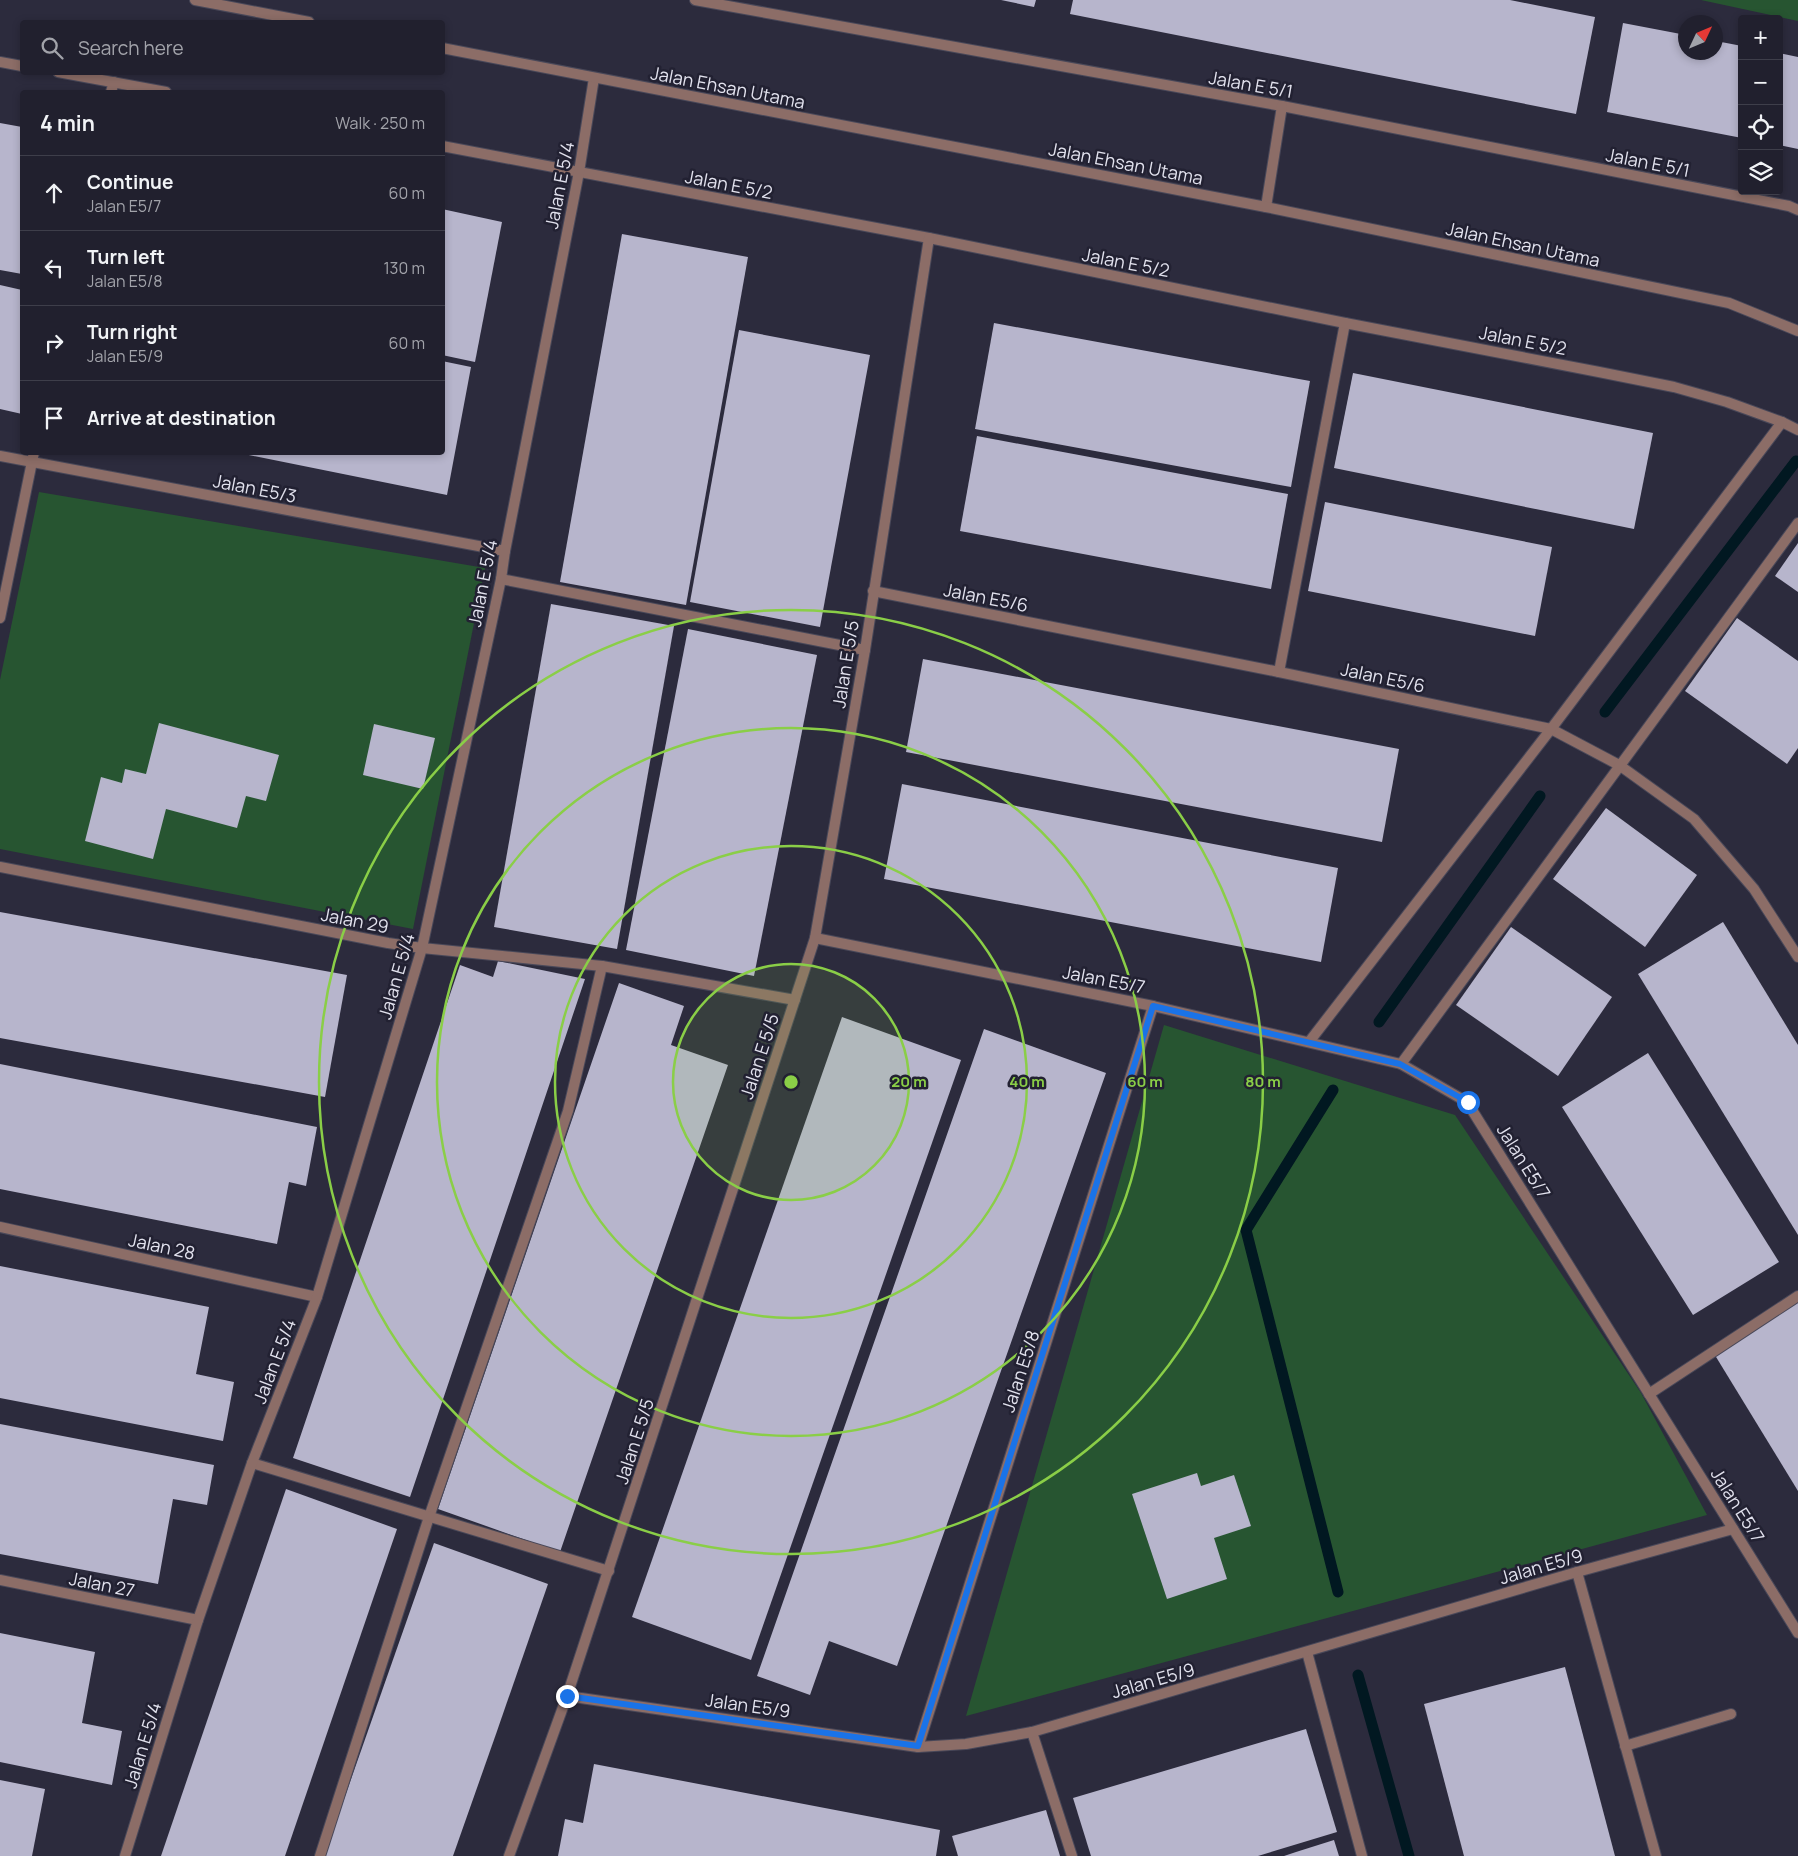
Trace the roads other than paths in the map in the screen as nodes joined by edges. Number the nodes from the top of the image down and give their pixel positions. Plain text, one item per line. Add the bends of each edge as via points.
1 (195, 0) edge
2 (695, 0) edge
3 (300, 20) edge
4 (445, 49) edge
5 (0, 62) edge
6 (20, 66) edge
7 (69, 75) edge
8 (594, 78) junction
9 (112, 87) edge
10 (144, 90) edge
11 (1282, 106) junction
12 (445, 147) edge
13 (579, 172) junction
14 (1266, 207) junction
15 (1798, 210) edge
16 (929, 238) junction
17 (1345, 322) junction
18 (1798, 331) edge
19 (1782, 422) junction
20 (1798, 430) edge
21 (0, 456) edge
22 (33, 457) edge
23 (1798, 523) edge
24 (504, 551) junction
25 (501, 579) junction
26 (873, 591) junction
27 (0, 618) edge
28 (864, 650) junction
29 (1279, 672) junction
30 (1551, 729) junction
31 (1619, 765) junction
32 (0, 867) edge
33 (815, 938) junction
34 (422, 948) junction
35 (1798, 957) edge
36 (602, 966) junction
37 (795, 1000) junction
38 (1153, 1006) junction
39 (1309, 1042) junction
40 (1400, 1064) junction
41 (0, 1227) edge
42 (1798, 1296) edge
43 (317, 1297) junction
44 (1649, 1394) junction
45 (252, 1463) junction
46 (429, 1517) junction
47 (1733, 1529) junction
48 (609, 1571) junction
49 (1577, 1572) junction
50 (0, 1580) edge
51 (198, 1620) junction
52 (1798, 1633) edge
53 (1307, 1652) junction
54 (567, 1696) junction
55 (1731, 1714) dead end
56 (1032, 1732) junction
57 (918, 1746) junction
58 (1625, 1746) junction
59 (124, 1856) edge
60 (320, 1856) edge
61 (509, 1856) edge
62 (1072, 1856) edge
63 (1362, 1856) edge
64 (1656, 1856) edge

1 - 3 street
2 - 11 street, Jalan E 5/1
4 - 8 street, Jalan Ehsan Utama
5 - 6 street
7 - 9 street
8 - 13 street, Jalan E 5/4
8 - 14 street, Jalan Ehsan Utama
9 - 10 street
11 - 14 street
11 - 15 street, Jalan E 5/1
12 - 13 street, Jalan E 5/2
13 - 16 street, Jalan E 5/2
13 - 24 street, Jalan E 5/4
14 - 18 street, Jalan Ehsan Utama via 1728,303
16 - 17 street, Jalan E 5/2
16 - 26 street, Jalan E 5/5
17 - 19 street, Jalan E 5/2 via 1674,387
17 - 29 street
19 - 20 street, Jalan E 5/2
19 - 30 street
21 - 22 street, Jalan E5/3
22 - 24 street, Jalan E5/3
22 - 27 street
23 - 31 street
24 - 25 street, Jalan E 5/4
25 - 28 street
25 - 34 street, Jalan E 5/4
26 - 28 street, Jalan E 5/5
26 - 29 street, Jalan E5/6
28 - 33 street, Jalan E 5/5
29 - 30 street, Jalan E5/6
30 - 31 street, Jalan E5/6
30 - 39 street
31 - 35 street, Jalan E5/6 via 1694,819 1754,889
31 - 40 street
32 - 34 street, Jalan 29
33 - 37 street, Jalan E 5/5
33 - 38 street, Jalan E5/7
34 - 36 street, Jalan 29
34 - 43 street, Jalan E 5/4
36 - 37 street, Jalan 29
36 - 46 street via 568,1111
37 - 48 street, Jalan E 5/5
38 - 39 street, Jalan E5/7
38 - 57 street, Jalan E5/8
39 - 40 street, Jalan E5/7
40 - 44 street, Jalan E5/7 via 1468,1102
41 - 43 street, Jalan 28
42 - 44 street
43 - 45 street, Jalan E 5/4
44 - 47 street, Jalan E5/7
45 - 46 street
45 - 51 street, Jalan E 5/4
46 - 48 street
46 - 60 street
47 - 49 street, Jalan E5/9
47 - 52 street, Jalan E5/7
48 - 54 street, Jalan E 5/5
49 - 53 street, Jalan E5/9
49 - 58 street
50 - 51 street, Jalan 27
51 - 59 street, Jalan E 5/4
53 - 56 street, Jalan E5/9
53 - 63 street
54 - 57 street, Jalan E5/9
54 - 61 street, Jalan E 5/5
55 - 58 street
56 - 57 street, Jalan E5/9 via 966,1744
56 - 62 street
58 - 64 street

